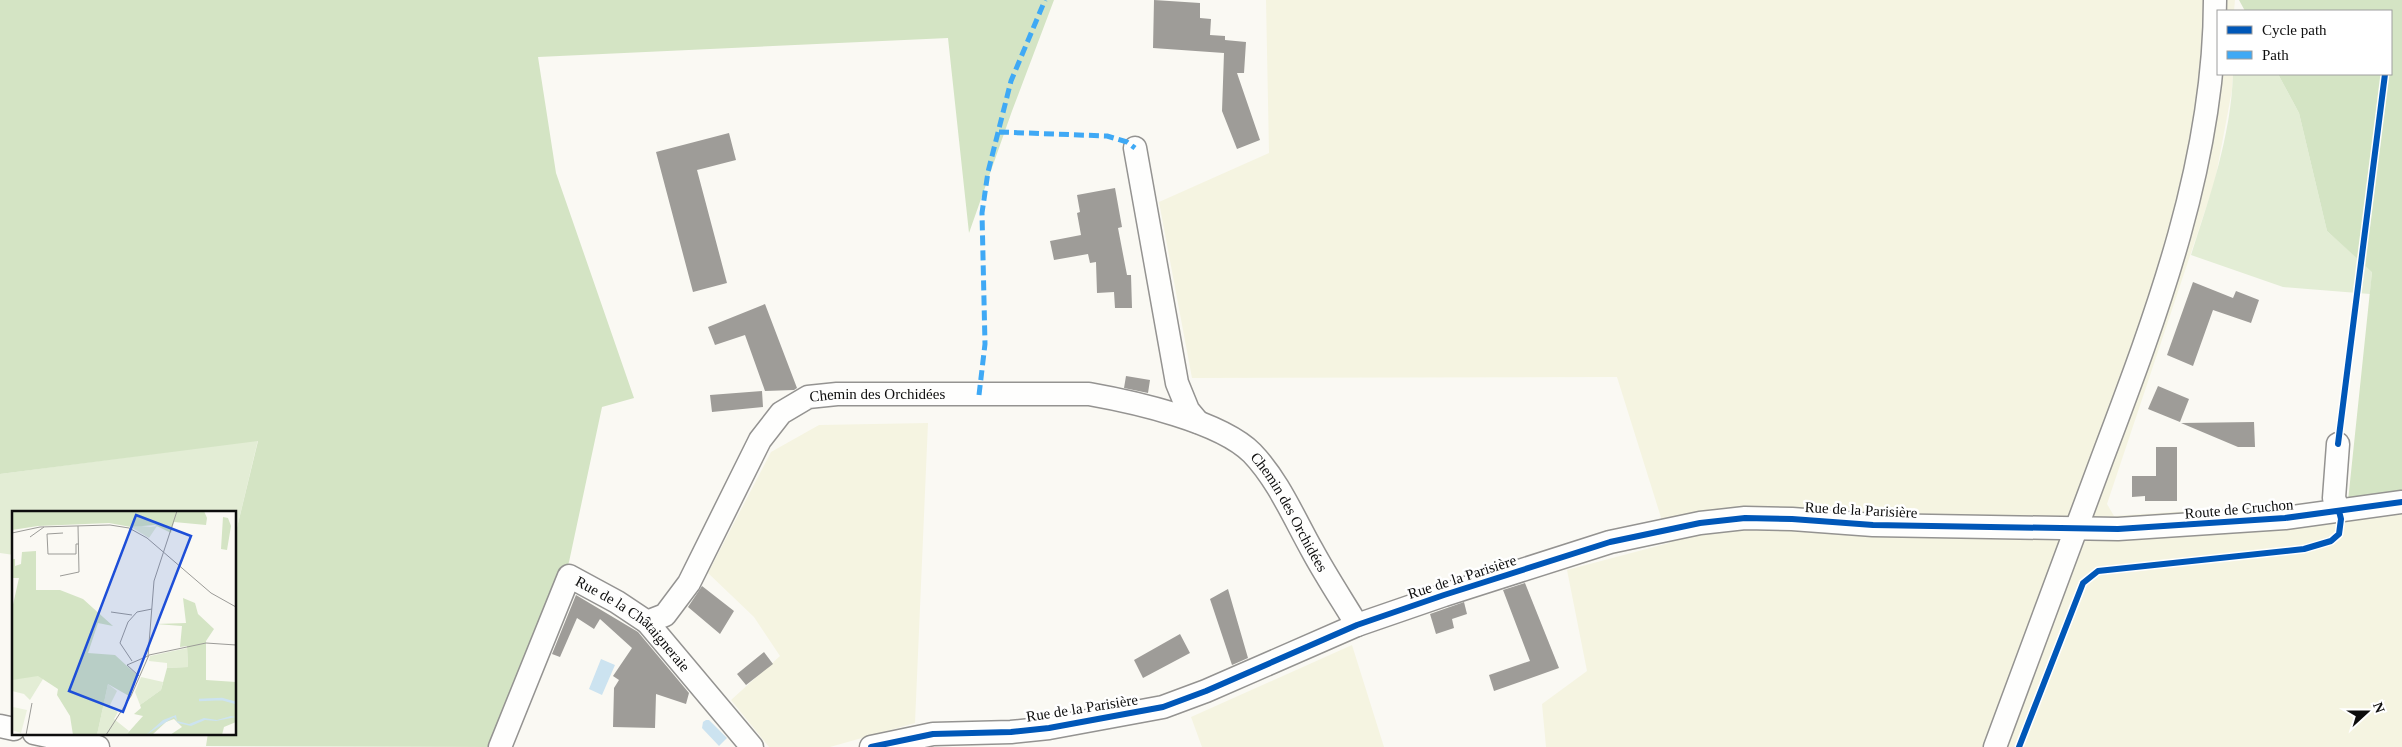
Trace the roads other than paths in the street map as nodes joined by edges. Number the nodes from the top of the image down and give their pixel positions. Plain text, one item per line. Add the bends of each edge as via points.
1 (2215, 0) edge
2 (1135, 148) dead end
3 (1198, 422) junction
4 (2338, 444) dead end
5 (2402, 502) edge
6 (2339, 512) junction
7 (2076, 528) junction
8 (647, 622) junction
9 (1357, 625) junction
10 (39, 734) edge
11 (98, 747) edge
12 (500, 747) edge
13 (752, 747) edge
14 (871, 747) edge
15 (1995, 747) edge

1 - 7 street via 2204,136 2190,199 2139,362
2 - 3 street via 1178,383 1188,410
3 - 8 street, Chemin des Orchidées via 1090,394 837,394 808,397 781,413 760,440 690,583 665,615
3 - 9 street, Chemin des Orchidées via 1252,453 1278,490
4 - 6 street via 2334,498
5 - 6 street, Route de Cruchon
6 - 7 street, Route de Cruchon via 2198,525
7 - 9 street, Rue de la Parisière via 1873,525 1745,518 1700,523 1610,542
7 - 15 street
8 - 12 street, Rue de la Châtaigneraie via 569,576
8 - 13 street, Rue de la Châtaigneraie
9 - 14 street, Rue de la Parisière via 1163,707 1049,728 934,734
10 - 11 street

